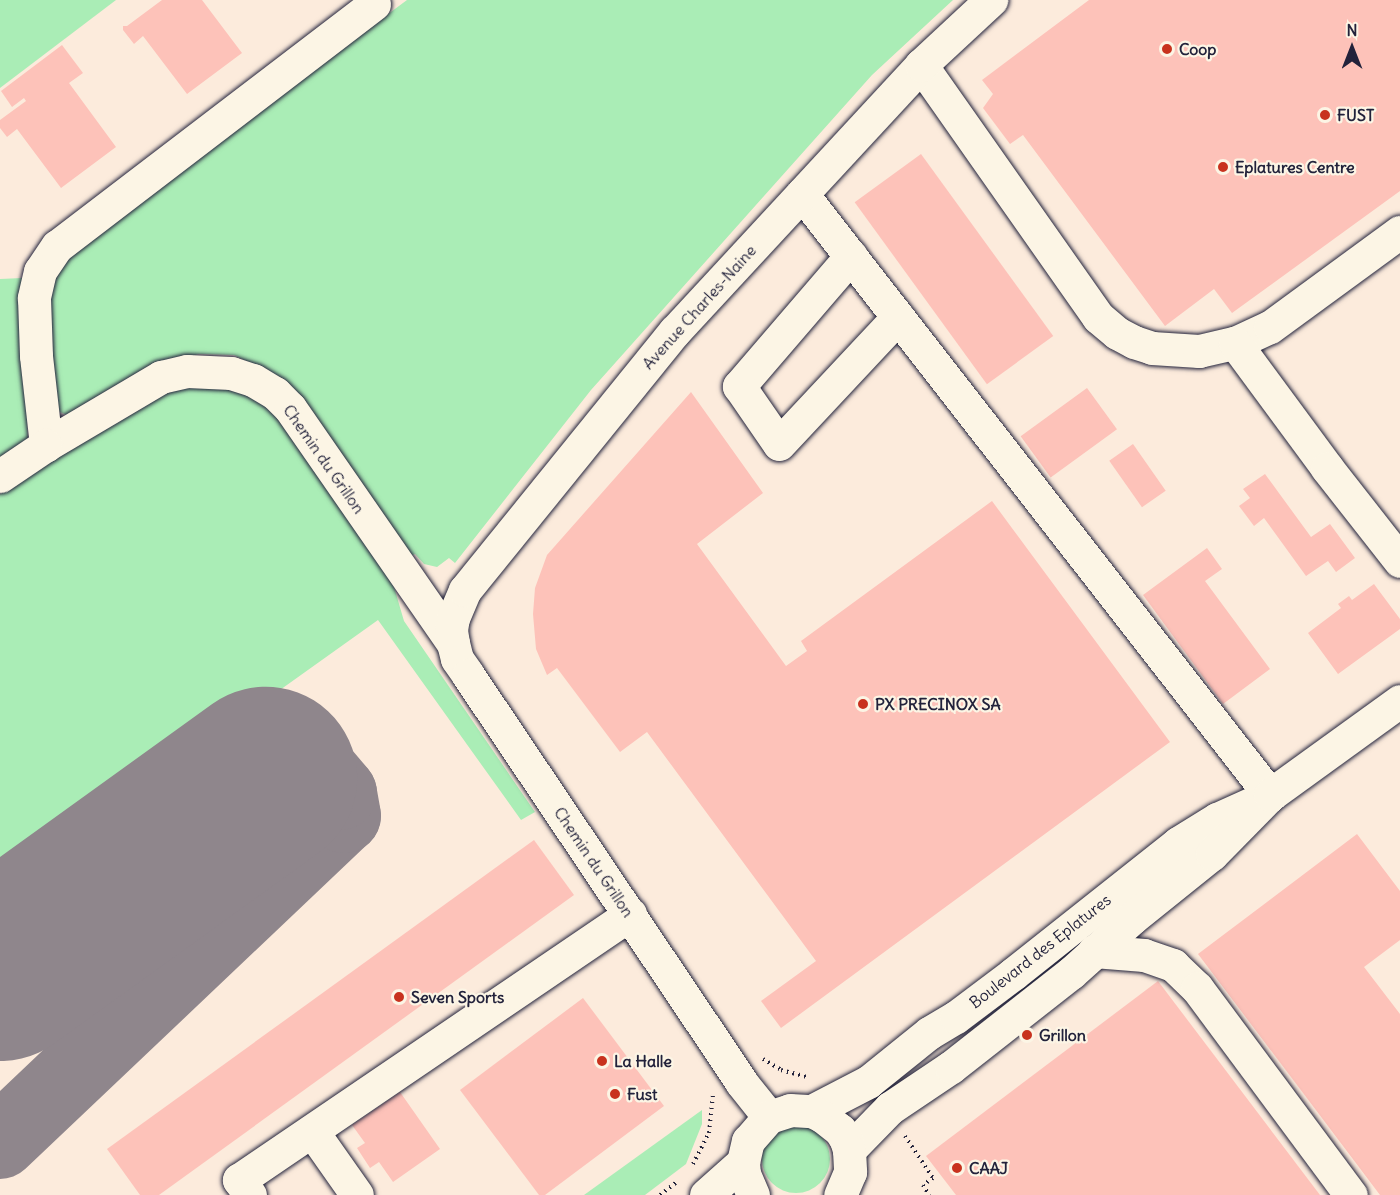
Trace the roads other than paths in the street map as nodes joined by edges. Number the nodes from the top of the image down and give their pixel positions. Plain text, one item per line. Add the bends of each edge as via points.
1 (991, 0) edge
2 (375, 4) dead end
3 (921, 65) junction
4 (802, 194) junction
5 (1400, 232) edge
6 (851, 256) junction
7 (898, 316) junction
8 (1235, 343) junction
9 (46, 445) junction
10 (0, 476) edge
11 (1400, 561) edge
12 (453, 644) junction
13 (1400, 701) edge
14 (1270, 795) junction
15 (630, 914) junction
16 (1094, 951) junction
17 (812, 1112) junction
18 (769, 1117) junction
19 (312, 1131) junction
20 (849, 1150) junction
21 (743, 1162) junction
22 (250, 1195) edge
23 (357, 1195) edge
24 (706, 1195) edge
25 (753, 1195) edge
26 (840, 1195) edge
27 (1351, 1195) edge

1 - 3 street, Avenue Charles-Naine
2 - 9 street via 57,246 40,271 34,297
3 - 4 street, Avenue Charles-Naine
3 - 8 street via 1098,316 1117,333 1152,348 1199,351
4 - 6 street
4 - 12 street, Avenue Charles-Naine via 675,331 465,590 453,618
5 - 8 street via 1270,327
6 - 7 street
6 - 7 street via 739,386 779,444
7 - 14 street
8 - 11 street
9 - 10 street, Chemin du Grillon
9 - 12 street, Chemin du Grillon via 161,377 210,371 253,381 275,393 290,408
12 - 15 street, Chemin du Grillon via 457,659
13 - 14 street, Boulevard des Eplatures
14 - 16 street, Boulevard des Eplatures via 1212,854
14 - 17 street, Boulevard des Eplatures via 1217,819 1178,843 1013,974 928,1033 868,1082
15 - 18 street, Chemin du Grillon via 741,1082
15 - 19 street
16 - 20 street, Boulevard des Eplatures via 951,1066 890,1108
16 - 27 street via 1144,956 1173,965 1197,988
17 - 18 street via 790,1110
17 - 20 street via 840,1130
18 - 21 street via 748,1141
19 - 22 street via 239,1180
19 - 23 street
20 - 26 street via 850,1172
21 - 24 street
21 - 25 street

